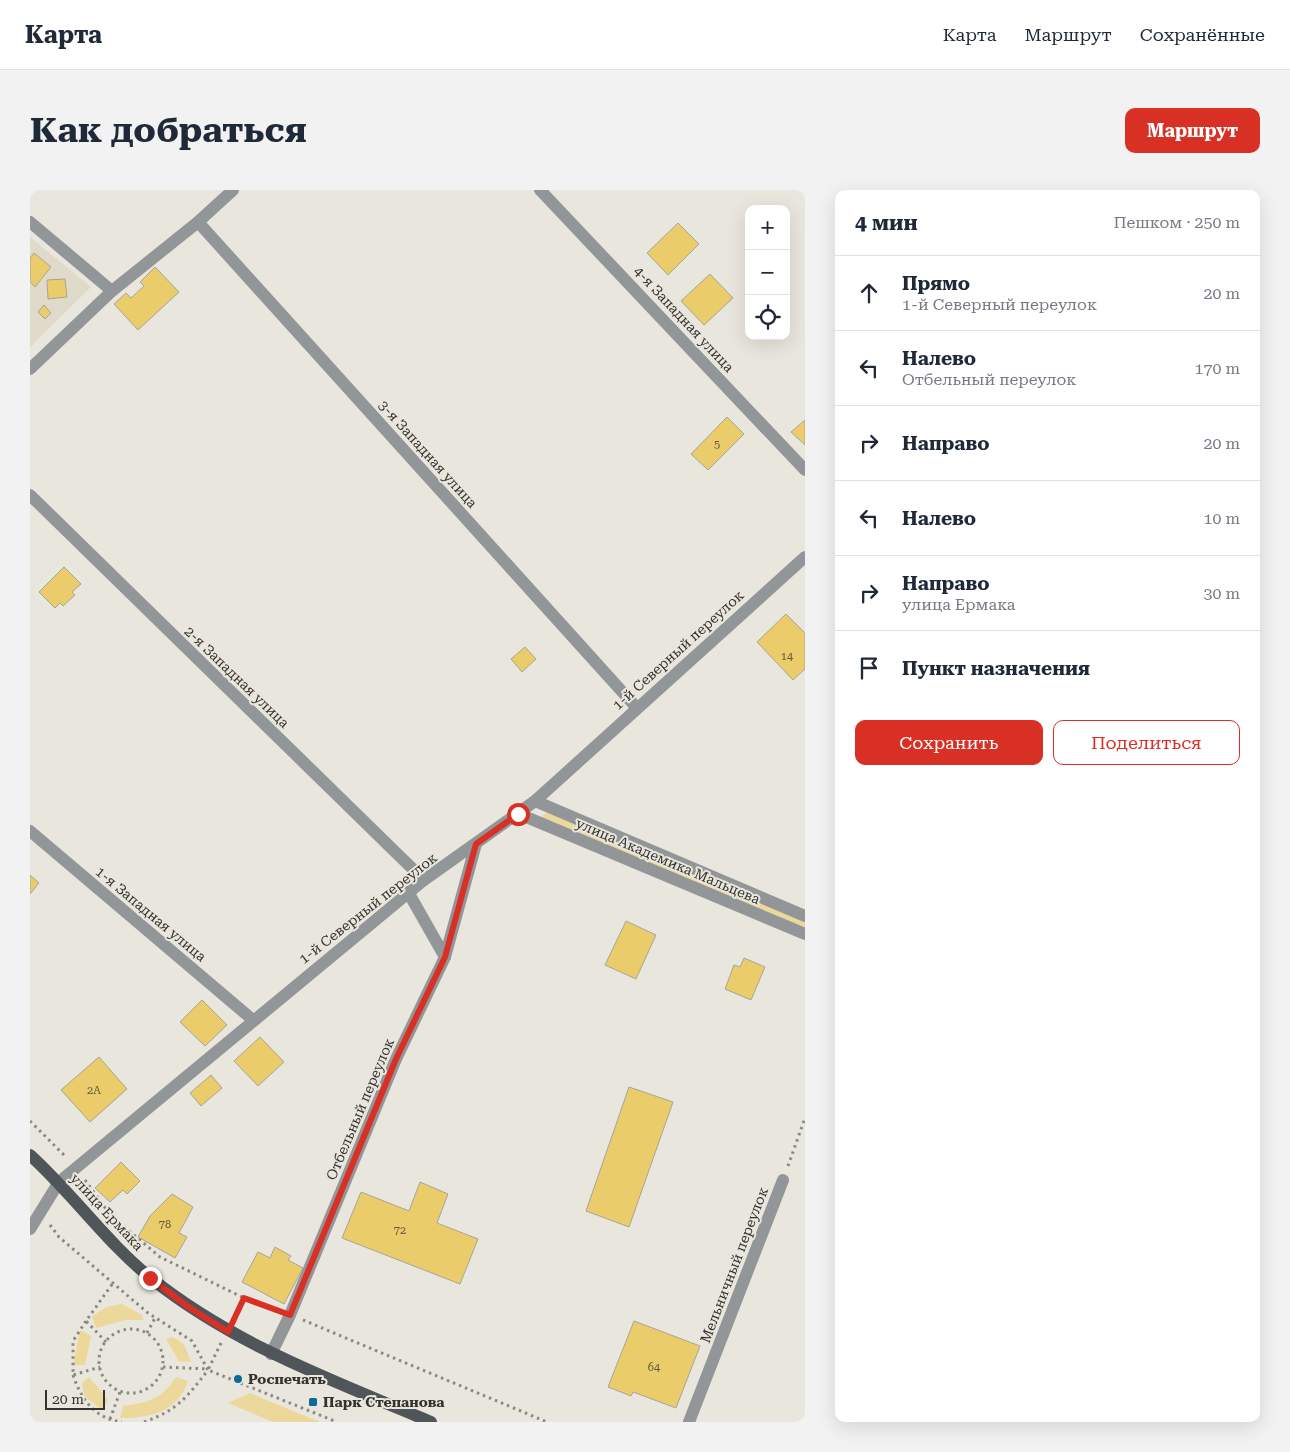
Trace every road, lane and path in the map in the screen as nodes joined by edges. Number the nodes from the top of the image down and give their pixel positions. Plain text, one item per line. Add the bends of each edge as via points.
1 (233, 190) edge
2 (540, 190) edge
3 (30, 222) edge
4 (198, 222) junction
5 (112, 290) junction
6 (30, 369) edge
7 (805, 470) edge
8 (30, 495) edge
9 (805, 557) edge
10 (636, 707) junction
11 (535, 801) junction
12 (518, 814) junction
13 (30, 831) edge
14 (476, 844) junction
15 (424, 880) junction
16 (408, 892) junction
17 (805, 916) edge
18 (805, 934) edge
19 (445, 957) junction
20 (253, 1020) junction
21 (805, 1118) edge
22 (30, 1121) edge
23 (30, 1155) edge
24 (77, 1167) junction
25 (783, 1180) joint
26 (59, 1182) junction
27 (40, 1213) junction
28 (30, 1229) edge
29 (113, 1283) junction
30 (244, 1298) junction
31 (290, 1315) junction
32 (155, 1318) junction
33 (86, 1321) junction
34 (228, 1332) junction
35 (147, 1333) junction
36 (106, 1342) junction
37 (271, 1354) junction
38 (100, 1367) junction
39 (163, 1367) junction
40 (208, 1370) junction
41 (72, 1376) junction
42 (120, 1392) junction
43 (110, 1419) junction
44 (122, 1422) edge
45 (144, 1422) edge
46 (337, 1422) edge
47 (431, 1422) edge
48 (547, 1422) edge
49 (689, 1422) edge

1 - 4 street
2 - 7 street, 4-я Западная улица
3 - 5 street
4 - 5 street
4 - 10 street, 3-я Западная улица
5 - 6 street
8 - 15 street, 2-я Западная улица
9 - 10 street, 1-й Северный переулок
10 - 11 street, 1-й Северный переулок
11 - 12 street, 1-й Северный переулок
11 - 17 street
12 - 14 street, 1-й Северный переулок
12 - 18 street, улица Академика Мальцева
13 - 20 street, 1-я Западная улица
14 - 15 street, 1-й Северный переулок
14 - 19 street, Отбельный переулок
15 - 16 street, 1-й Северный переулок
16 - 19 street
16 - 20 street, 1-й Северный переулок
19 - 31 street, Отбельный переулок via 396,1059
20 - 24 street, 1-й Северный переулок
21 - 25 path, Мельничный переулок
22 - 24 path
23 - 26 main road, улица Ермака
24 - 26 street, 1-й Северный переулок
24 - 30 path via 109,1213 160,1257
25 - 49 street, Мельничный переулок
26 - 27 street, 1-й Северный переулок
26 - 34 main road, улица Ермака via 120,1250 150,1278
27 - 28 street, 1-й Северный переулок
27 - 29 path via 59,1236
29 - 32 path
29 - 33 path
30 - 31 path
30 - 34 path
31 - 37 street, Отбельный переулок
31 - 48 path
32 - 35 path
32 - 40 path via 192,1341
33 - 36 path
33 - 41 path via 73,1341
34 - 37 main road, улица Ермака
34 - 40 path
35 - 36 path via 127,1329 117,1332
35 - 39 path via 161,1347
36 - 38 path via 100,1356
37 - 47 main road, улица Ермака
38 - 41 path
38 - 42 path via 103,1378
39 - 40 path
39 - 42 path via 160,1378 142,1392
40 - 45 path via 183,1402
40 - 46 path
41 - 43 path via 80,1396 101,1416
42 - 43 path
43 - 44 path

